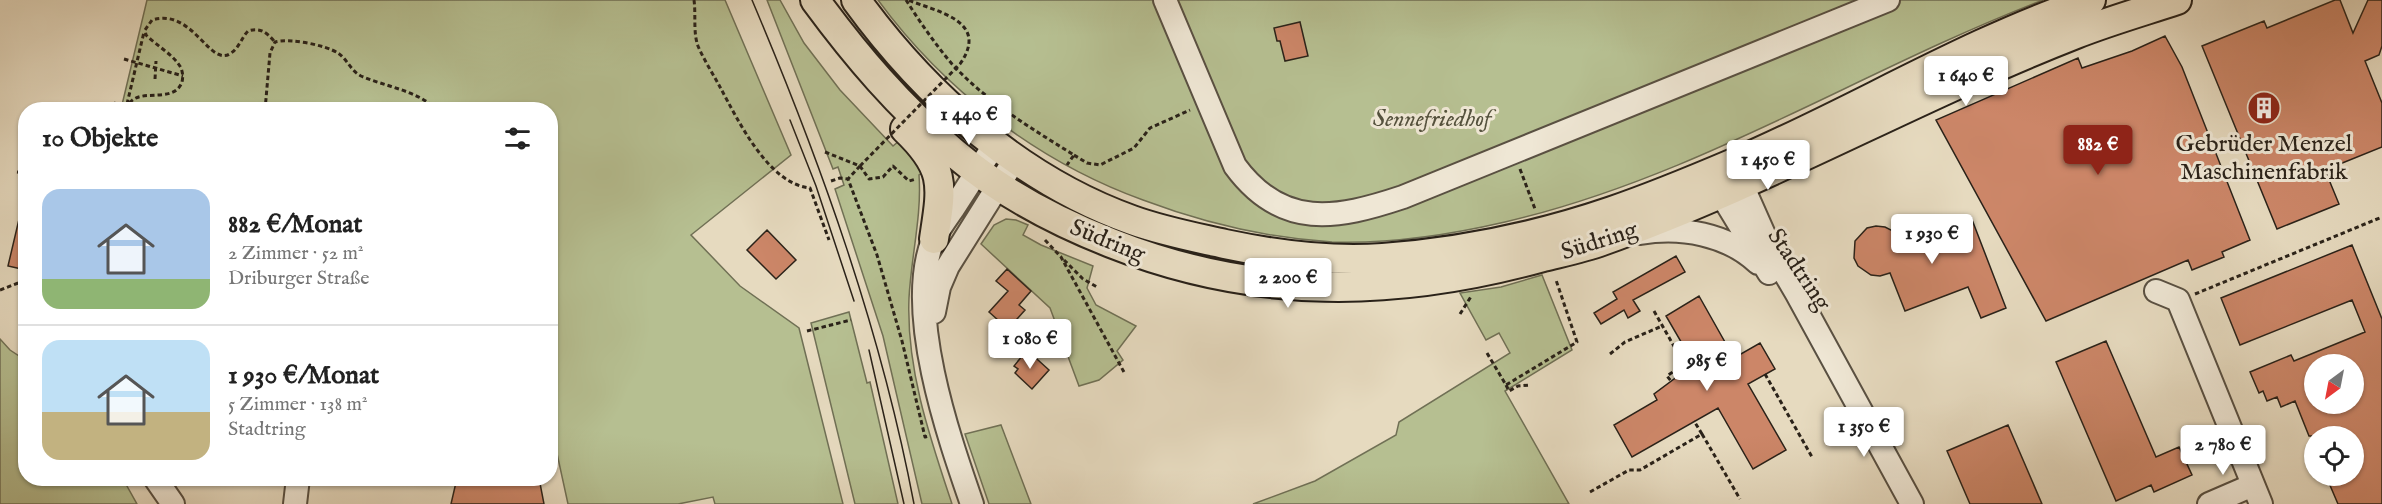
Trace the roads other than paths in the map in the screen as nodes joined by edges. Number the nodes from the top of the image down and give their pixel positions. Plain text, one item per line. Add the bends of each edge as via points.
1 (814, 0) edge
2 (856, 0) edge
3 (1165, 0) edge
4 (1888, 0) edge
5 (2091, 0) edge
6 (2177, 0) edge
7 (1005, 151) junction
8 (988, 178) junction
9 (1726, 179) junction
10 (934, 239) junction
11 (1598, 242) junction
12 (1772, 277) junction
13 (2157, 291) dead end
14 (930, 353) junction
15 (1851, 393) junction
16 (161, 486) edge
17 (297, 486) edge
18 (2257, 494) edge
19 (173, 504) edge
20 (295, 504) edge
21 (972, 504) edge
22 (1912, 504) edge
23 (2209, 504) edge

1 - 8 main road, Südring via 882,85 947,147
1 - 10 main road via 834,52 921,144 937,169 939,200
2 - 7 main road, Südring via 922,80
3 - 4 street via 1235,166 1245,179 1276,202 1309,215 1325,216 1360,211 1403,197
5 - 9 main road, Südring via 1981,44
6 - 9 main road, Südring via 2078,33
7 - 8 street
7 - 9 main road, Südring via 1098,207 1165,231 1274,254 1348,259 1467,248
8 - 10 street
8 - 11 main road, Südring via 1041,211 1125,248 1195,271 1272,284 1352,288 1425,282 1488,272
8 - 14 street via 939,287
9 - 11 main road, Südring
9 - 12 street, Stadtring
9 - 15 street, Stadtring via 1770,248
10 - 14 street via 924,307
11 - 12 street via 1643,232 1691,232 1742,250
12 - 15 street, Stadtring
13 - 18 street via 2178,300
14 - 21 street via 947,431
15 - 22 street, Stadtring
16 - 19 street
17 - 20 street
18 - 23 street

